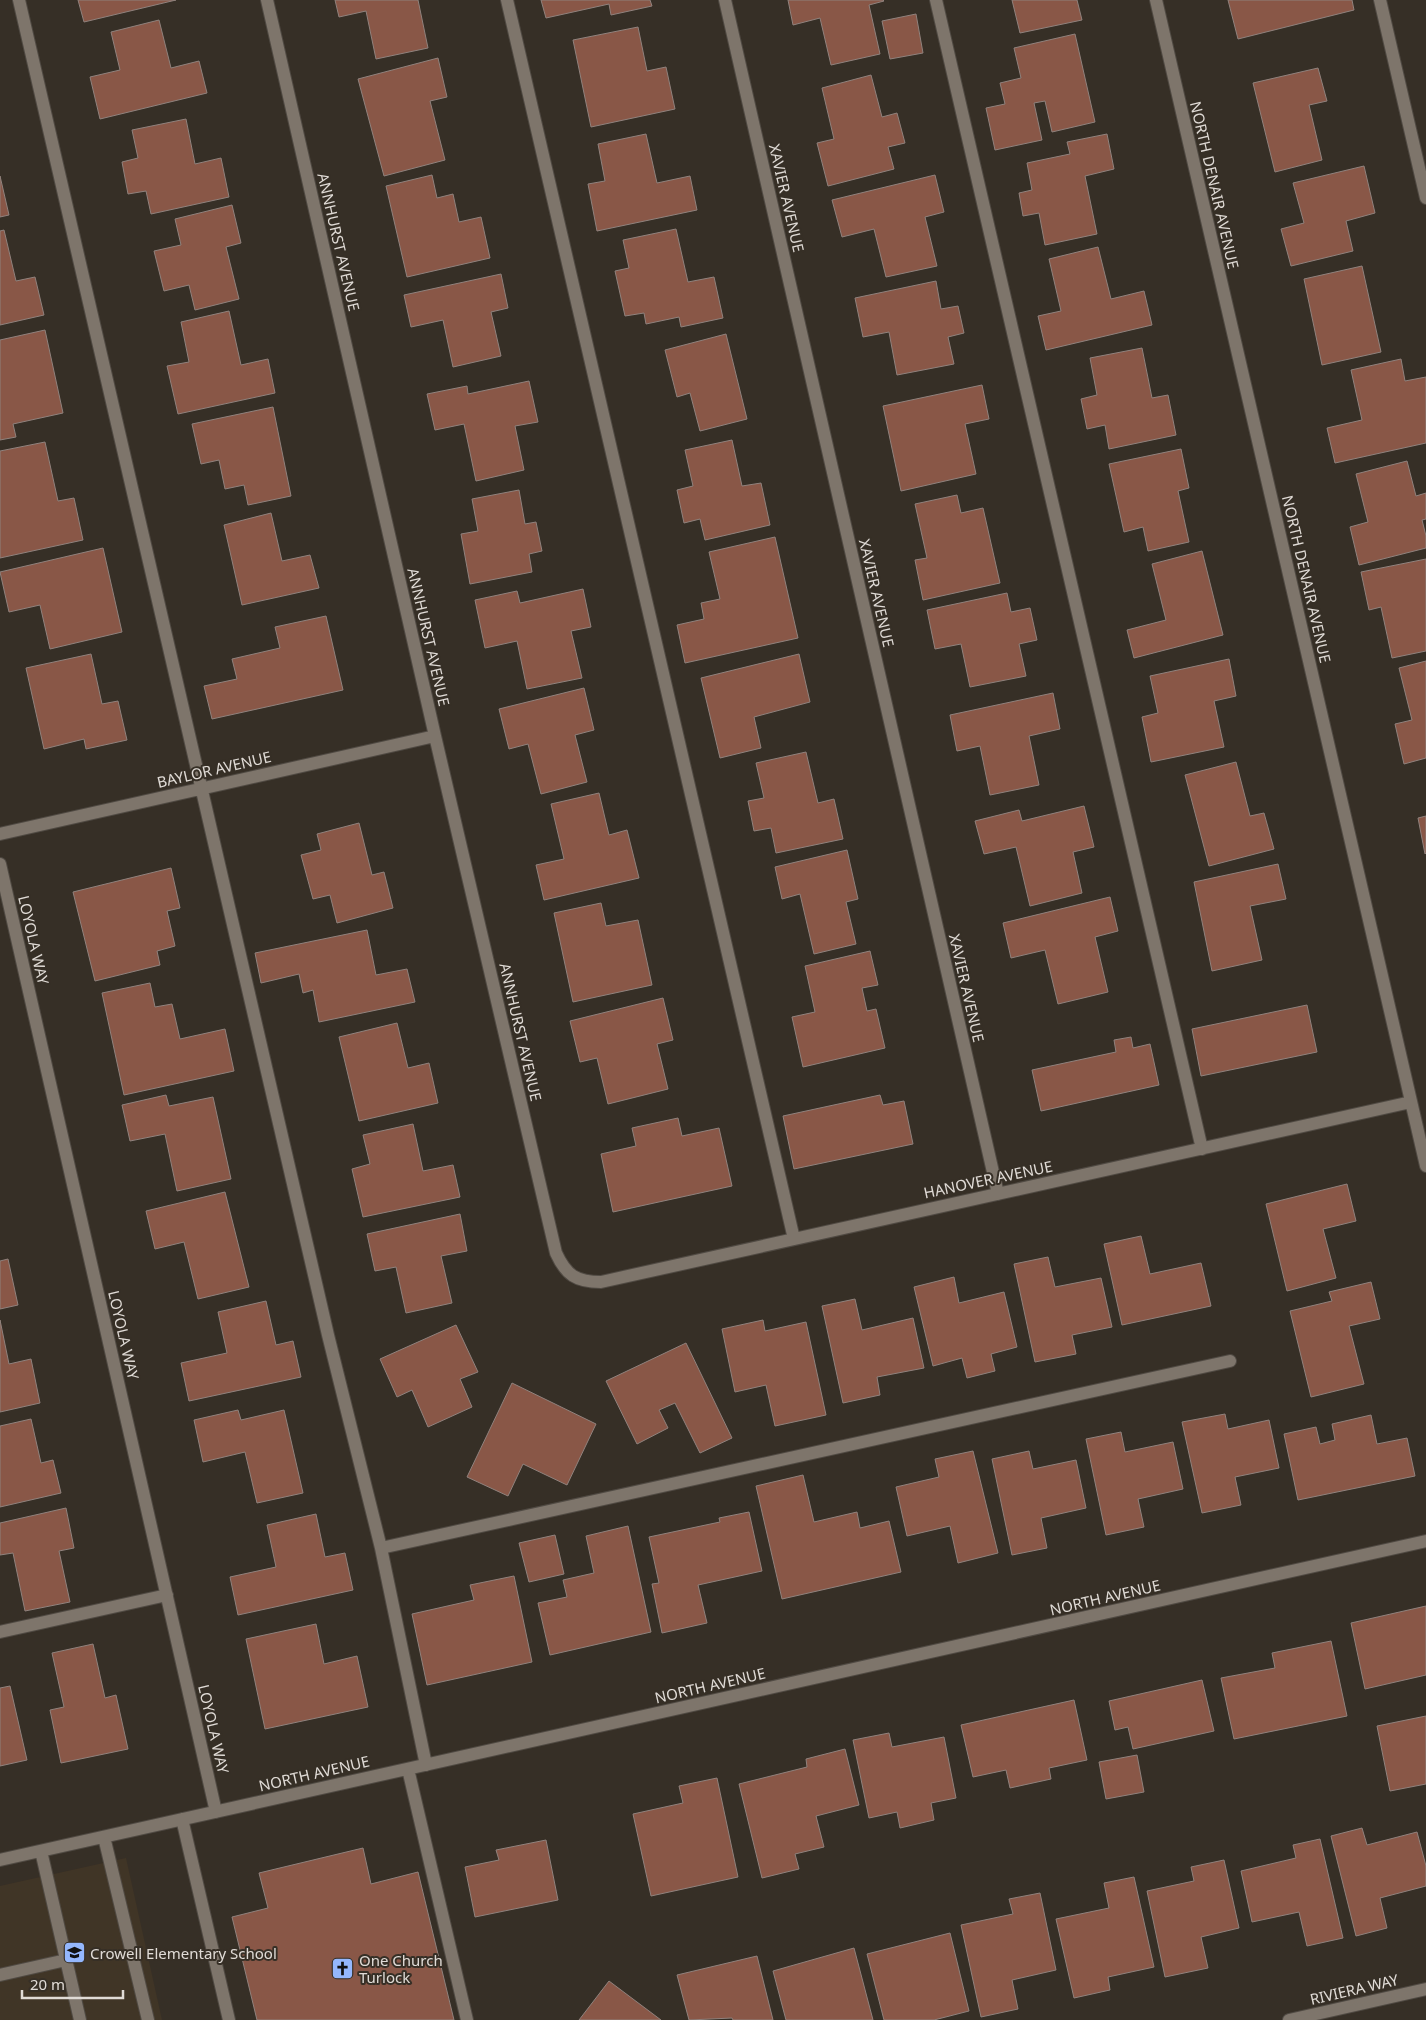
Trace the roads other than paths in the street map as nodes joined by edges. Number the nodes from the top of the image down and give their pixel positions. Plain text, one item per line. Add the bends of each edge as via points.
1 (19, 0) edge
2 (267, 0) edge
3 (507, 0) edge
4 (724, 0) edge
5 (936, 0) edge
6 (1156, 0) edge
7 (1380, 0) edge
8 (1426, 198) edge
9 (435, 736) junction
10 (202, 788) junction
11 (0, 834) edge
12 (0, 864) edge
13 (1411, 1102) junction
14 (1202, 1149) junction
15 (1426, 1166) edge
16 (998, 1194) junction
17 (794, 1239) junction
18 (572, 1276) joint
19 (1230, 1361) dead end
20 (1426, 1541) edge
21 (380, 1548) junction
22 (167, 1595) junction
23 (0, 1632) edge
24 (426, 1765) junction
25 (408, 1769) junction
26 (216, 1812) junction
27 (182, 1819) junction
28 (104, 1837) junction
29 (42, 1851) junction
30 (0, 1860) edge
31 (66, 1960) junction
32 (0, 1975) edge
33 (1426, 1989) edge
34 (80, 2020) edge
35 (148, 2020) edge
36 (230, 2020) edge
37 (467, 2020) edge
38 (1289, 2020) edge

1 - 10 street
2 - 9 street, ANNHURST AVENUE
3 - 17 street
4 - 16 street, XAVIER AVENUE
5 - 14 street
6 - 13 street, NORTH DENAIR AVENUE
7 - 8 street
9 - 10 street, BAYLOR AVENUE
9 - 18 street, ANNHURST AVENUE via 556,1253
10 - 11 street, BAYLOR AVENUE
10 - 21 street
12 - 22 street, LOYOLA WAY
13 - 14 street, HANOVER AVENUE
13 - 15 street, NORTH DENAIR AVENUE
14 - 16 street, HANOVER AVENUE
16 - 17 street, HANOVER AVENUE
17 - 18 street, HANOVER AVENUE via 601,1282 587,1282
19 - 21 street
20 - 24 street, NORTH AVENUE
21 - 24 street
22 - 23 street
22 - 26 street, LOYOLA WAY
24 - 25 street, NORTH AVENUE
25 - 26 street, NORTH AVENUE
25 - 37 street
26 - 27 street, NORTH AVENUE
27 - 28 street, NORTH AVENUE
27 - 36 street
28 - 29 street, NORTH AVENUE
28 - 35 street
29 - 30 street, NORTH AVENUE
29 - 31 street
31 - 32 street
31 - 34 street
33 - 38 street, RIVIERA WAY

